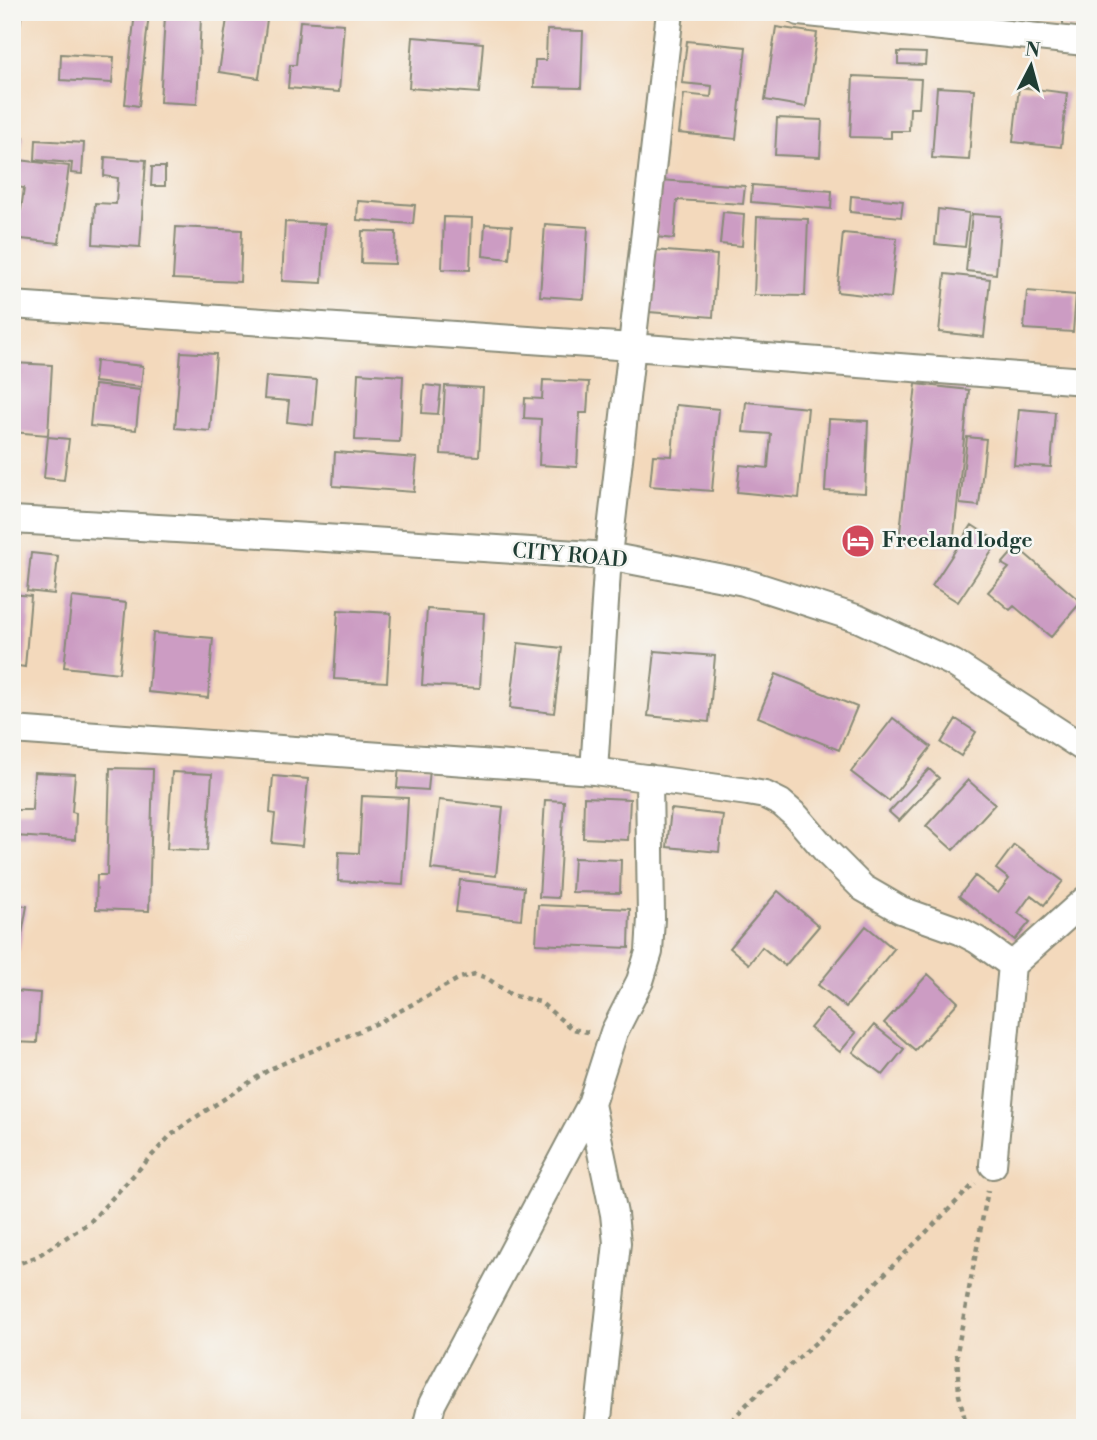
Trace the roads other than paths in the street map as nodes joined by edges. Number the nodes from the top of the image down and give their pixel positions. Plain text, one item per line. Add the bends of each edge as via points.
1 (670, 12) edge
2 (799, 12) edge
3 (1085, 42) edge
4 (12, 305) edge
5 (632, 348) junction
6 (1085, 381) edge
7 (12, 520) edge
8 (608, 556) junction
9 (12, 730) edge
10 (1085, 749) edge
11 (594, 771) junction
12 (649, 778) junction
13 (1085, 900) edge
14 (1012, 965) junction
15 (591, 1104) junction
16 (993, 1165) road end
17 (426, 1428) edge
18 (597, 1428) edge

1 - 5 street
2 - 3 street
4 - 5 street
5 - 6 street
5 - 8 street
7 - 8 street, CITY ROAD
8 - 10 street, CITY ROAD via 744,582 859,619 953,663
8 - 11 street
9 - 11 street
11 - 12 street
12 - 14 street via 765,795 781,803 863,888 901,910 960,931
12 - 15 street via 649,952 613,1036
13 - 14 street
14 - 16 street
15 - 17 street via 432,1404
15 - 18 street via 617,1243

